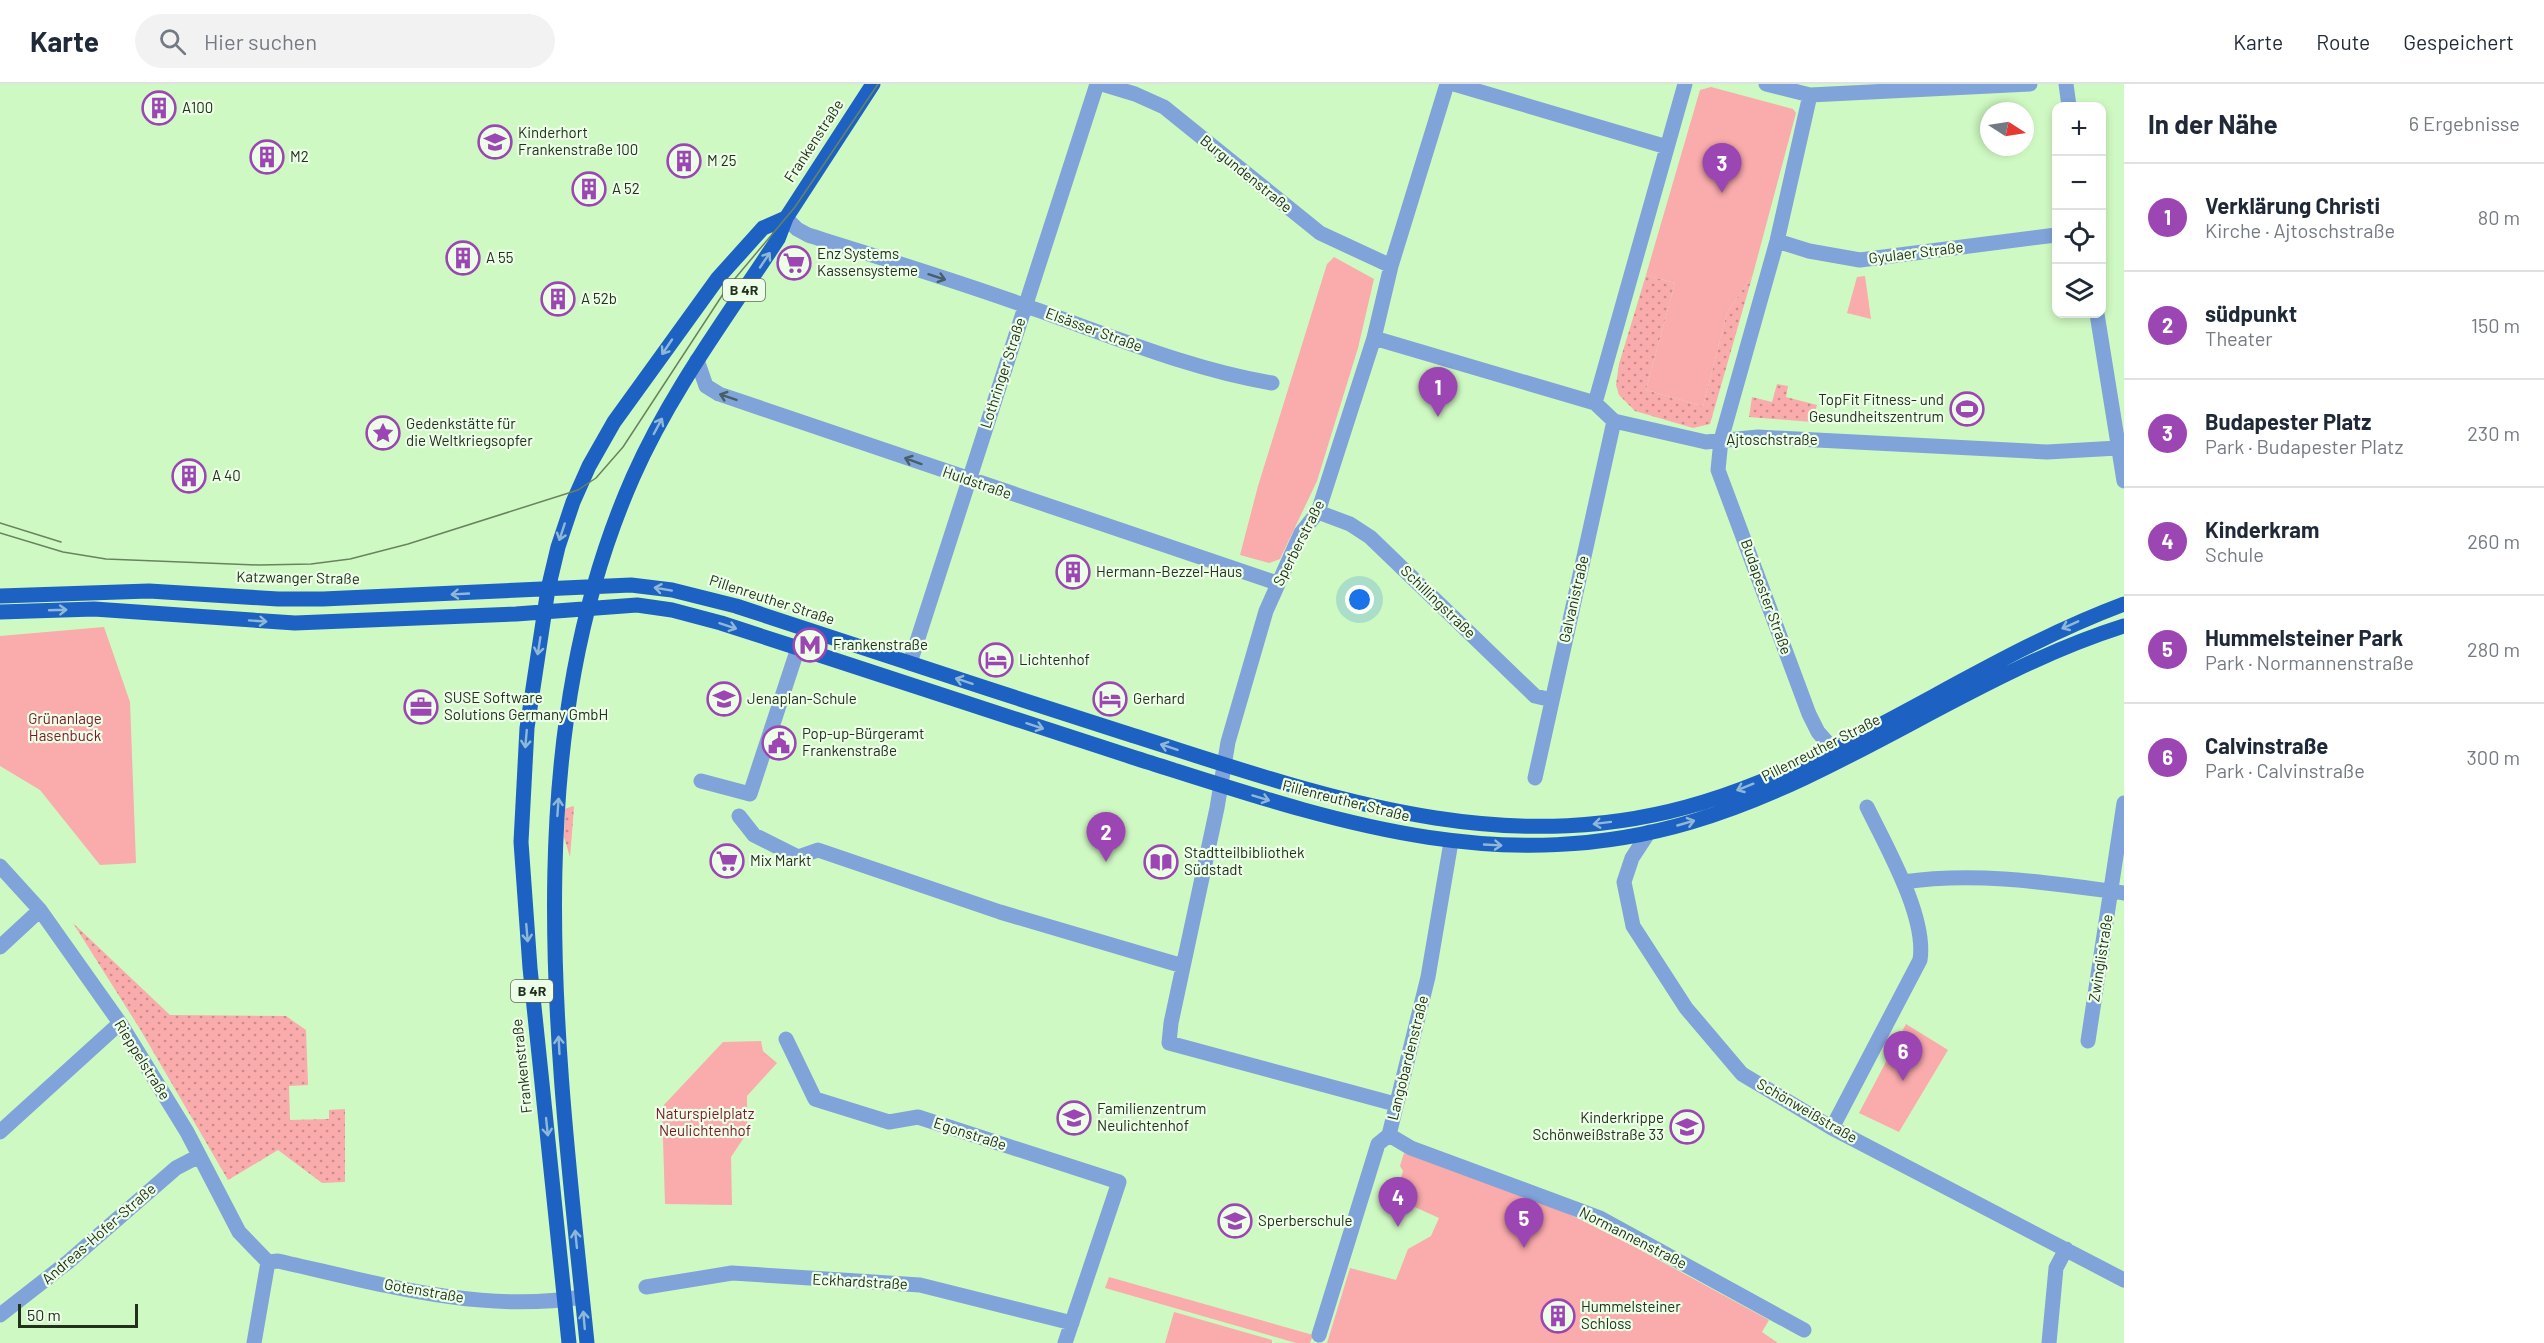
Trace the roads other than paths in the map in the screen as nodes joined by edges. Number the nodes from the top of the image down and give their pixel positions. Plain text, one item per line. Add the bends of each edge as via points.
1 (873, 84) edge
2 (1097, 84) edge
3 (1102, 84) edge
4 (1447, 84) edge
5 (1454, 84) edge
6 (1685, 84) edge
7 (1766, 84) edge
8 (2030, 84) edge
9 (2066, 84) edge
10 (1810, 95) junction
11 (2068, 102) edge
12 (1667, 147) junction
13 (786, 218) junction
14 (2052, 236) edge
15 (1777, 241) junction
16 (1390, 266) junction
17 (1025, 305) junction
18 (2098, 318) edge
19 (1374, 338) junction
20 (697, 360) junction
21 (1272, 383) dead end
22 (2118, 397) edge
23 (1595, 403) junction
24 (1614, 421) junction
25 (1721, 440) junction
26 (2118, 448) junction
27 (968, 480) junction
28 (2124, 481) edge
29 (1318, 512) junction
30 (1277, 583) junction
31 (595, 585) junction
32 (548, 589) junction
33 (0, 596) edge
34 (2124, 604) edge
35 (589, 608) junction
36 (0, 612) edge
37 (545, 612) junction
38 (2124, 626) edge
39 (798, 648) junction
40 (910, 663) junction
41 (1552, 700) junction
42 (1832, 748) junction
43 (1225, 765) junction
44 (1535, 777) dead end
45 (701, 781) dead end
46 (1221, 786) junction
47 (2124, 803) edge
48 (1867, 807) dead end
49 (739, 816) dead end
50 (1648, 832) junction
51 (1451, 842) junction
52 (0, 866) edge
53 (1903, 882) junction
54 (2118, 892) edge
55 (40, 910) junction
56 (0, 947) edge
57 (1183, 966) junction
58 (120, 1023) junction
59 (786, 1039) dead end
60 (2088, 1041) dead end
61 (1395, 1104) junction
62 (1832, 1128) junction
63 (0, 1132) edge
64 (1389, 1135) junction
65 (199, 1156) junction
66 (2066, 1249) junction
67 (268, 1262) junction
68 (2124, 1281) edge
69 (646, 1287) dead end
70 (582, 1297) junction
71 (565, 1300) junction
72 (0, 1315) edge
73 (1072, 1323) junction
74 (1804, 1330) dead end
75 (1319, 1335) dead end
76 (254, 1343) edge
77 (569, 1343) edge
78 (587, 1343) edge
79 (1065, 1343) edge
80 (2049, 1343) edge

1 - 13 main road, Frankenstraße / B 4R
2 - 17 street, Lothringer Straße
3 - 16 street, Burgundenstraße via 1164,107 1320,233
4 - 16 street, Sperberstraße
5 - 12 street
6 - 12 street
7 - 10 street
8 - 10 street
9 - 11 street
10 - 15 street, Budapester Straße
12 - 23 street
13 -> 17 street, Elsässer Straße via 808,235
20 -> 13 main road, Frankenstraße / B 4R via 778,239
13 -> 32 main road, Frankenstraße / B 4R via 764,228 718,278 614,422 573,502
14 - 15 street, Gyulaer Straße via 1860,260
15 - 25 street, Budapester Straße
16 - 19 street, Sperberstraße
17 - 21 street, Elsässer Straße via 1225,373
17 - 27 street, Lothringer Straße
18 - 22 street
19 - 23 street
19 - 29 street, Sperberstraße
27 -> 20 street, Huldstraße via 715,393 703,380
31 -> 20 main road, Frankenstraße / B 4R via 632,479 662,417
22 - 26 street
23 - 24 street
24 - 25 street, Ajtoschstraße via 1706,442
24 - 41 street, Galvanistraße
25 - 26 street, Ajtoschstraße via 1758,437 2047,452
25 - 42 street, Budapester Straße via 1718,470 1809,714
26 - 28 street
27 - 30 street, Huldstraße
27 - 40 street, Lothringer Straße
29 - 30 street, Sperberstraße via 1301,533
29 - 41 street, Schillingstraße via 1350,524 1370,537 1535,696
30 - 43 street, Sperberstraße via 1262,622
31 - 32 main road, Katzwanger Straße
31 - 35 main road, Frankenstraße / B 4R
40 -> 31 main road, Pillenreuther Straße via 695,595 643,585
32 -> 33 main road, Katzwanger Straße via 315,599 156,591
32 - 37 main road, Frankenstraße / B 4R
34 -> 42 main road, Pillenreuther Straße via 2032,643
35 - 37 main road, Pillenreuther Straße
35 -> 39 main road, Pillenreuther Straße via 637,605 672,610
70 -> 35 main road, Frankenstraße / B 4R via 558,1040 556,844 564,741
36 -> 37 main road via 94,609 302,623
37 -> 71 main road, Frankenstraße / B 4R via 526,738 522,875
50 -> 38 main road, Pillenreuther Straße via 1689,823 1760,798 2023,665
39 - 45 street via 750,794
39 -> 46 main road, Pillenreuther Straße
43 -> 40 main road, Pillenreuther Straße
41 - 44 street, Galvanistraße
42 -> 43 main road, Pillenreuther Straße via 1768,778 1691,806 1604,823 1545,827 1481,825 1419,817 1317,793
43 - 46 street, Sperberstraße
46 -> 51 main road, Pillenreuther Straße via 1350,823
46 - 57 street, Sperberstraße
47 - 54 street, Zwinglistraße
48 - 53 street
49 - 57 street via 754,835 798,857 818,850 1000,912
51 -> 50 main road, Pillenreuther Straße via 1496,846 1556,844
50 - 62 street, Schönweißstraße via 1623,882 1633,926 1686,1008 1742,1074
51 - 61 street, Langobardenstraße via 1428,977
52 - 55 street, Rieppelstraße
53 - 54 street via 1979,876
53 - 62 street via 1921,939 1920,960
54 - 60 street, Zwinglistraße
55 - 56 street
55 - 58 street, Rieppelstraße
57 - 61 street, Sperberstraße via 1169,1043
58 - 63 street
58 - 65 street, Rieppelstraße
59 - 73 street, Egonstraße via 815,1099 889,1122 918,1117 1119,1182
61 - 64 street, Langobardenstraße
62 - 66 street, Schönweißstraße
64 - 74 street, Normannenstraße via 1411,1148 1600,1218
64 - 75 street, Langobardenstraße via 1378,1144
65 - 67 street, Rieppelstraße via 238,1232
65 - 72 street, Andreas-Hofer-Straße via 176,1168
66 - 68 street, Schönweißstraße
66 - 80 street via 2056,1268
67 - 71 street, Gotenstraße via 457,1298 521,1303
67 - 76 street
69 - 73 street, Eckhardstraße via 732,1274 920,1285
70 - 71 street, Gotenstraße
78 -> 70 main road, Frankenstraße / B 4R
71 - 77 main road, Frankenstraße / B 4R
73 - 79 street

